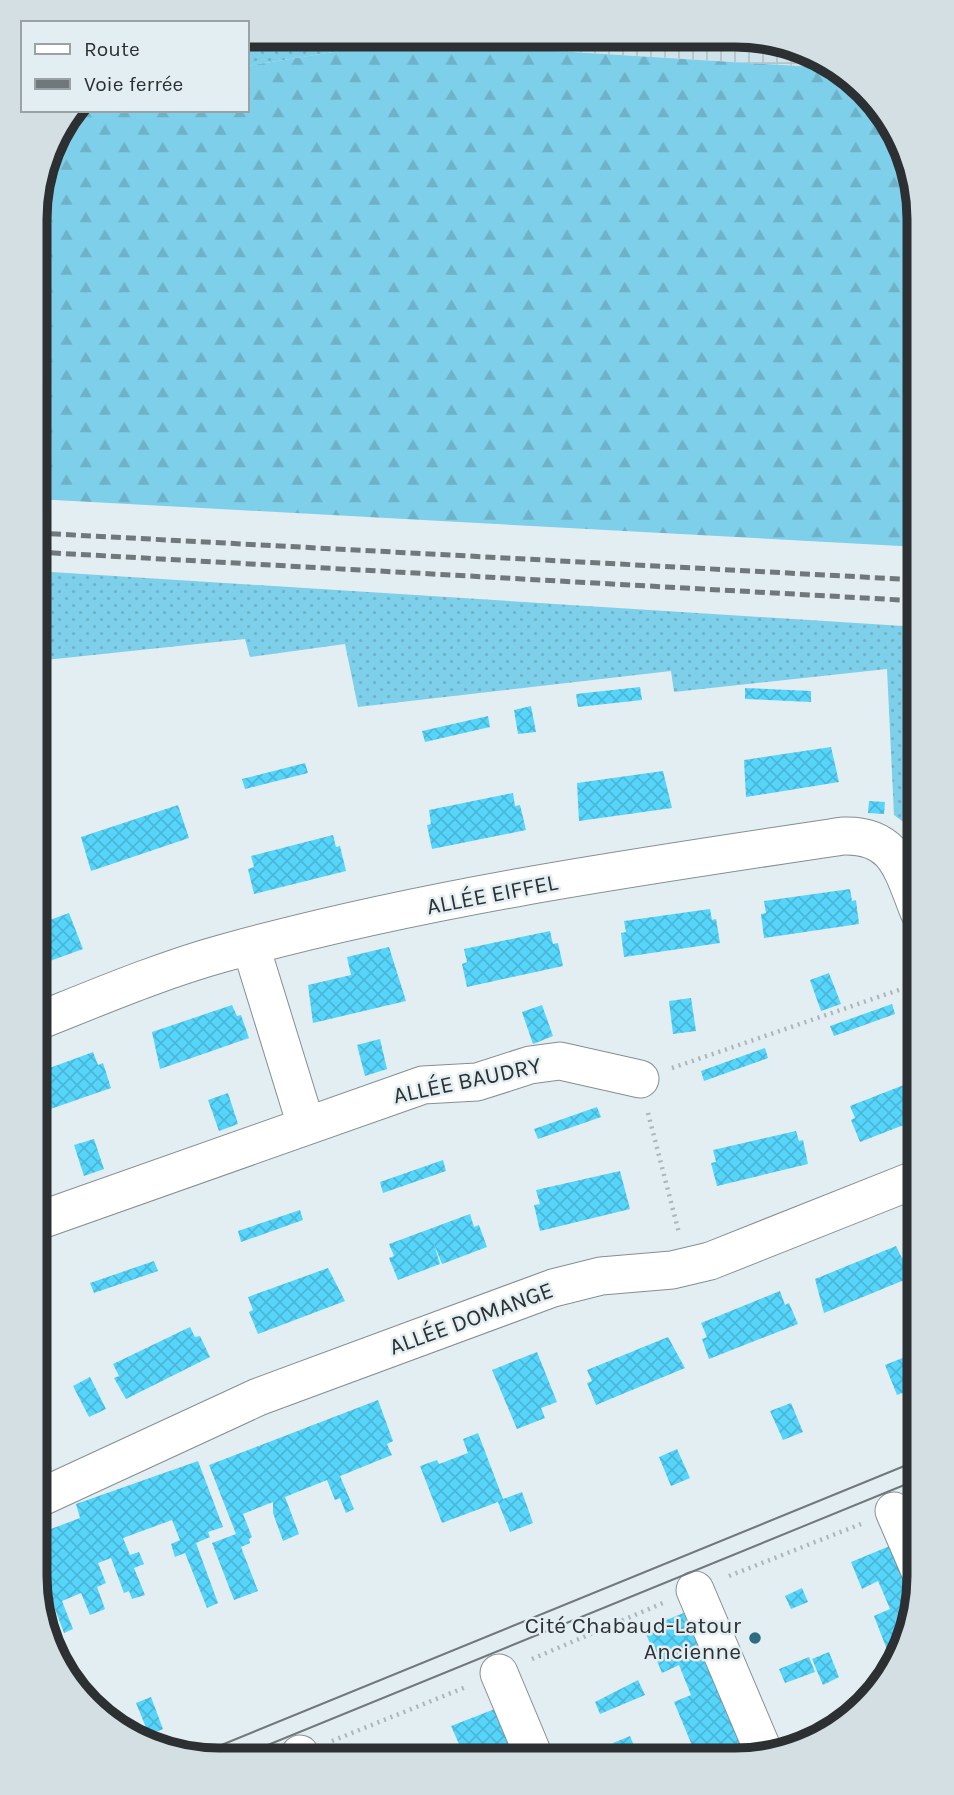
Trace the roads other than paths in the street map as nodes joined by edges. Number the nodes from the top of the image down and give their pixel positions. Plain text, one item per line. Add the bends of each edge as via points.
1 (907, 884) edge
2 (251, 947) junction
3 (47, 1018) edge
4 (640, 1079) road end
5 (306, 1125) junction
6 (906, 1183) edge
7 (47, 1218) edge
8 (47, 1494) edge
9 (894, 1511) road end
10 (906, 1539) edge
11 (695, 1590) road end
12 (499, 1673) road end
13 (761, 1745) edge
14 (531, 1748) edge

1 - 2 street, ALLÉE EIFFEL via 894,855 873,840 843,836 485,893
2 - 3 street, ALLÉE EIFFEL via 222,953
2 - 5 street
4 - 5 street, ALLÉE BAUDRY via 578,1063 546,1062 477,1082 423,1085
5 - 7 street, ALLÉE BAUDRY
6 - 8 street, ALLÉE DOMANGE via 688,1267 601,1276 553,1288 258,1397
9 - 10 street
11 - 13 street
12 - 14 street

